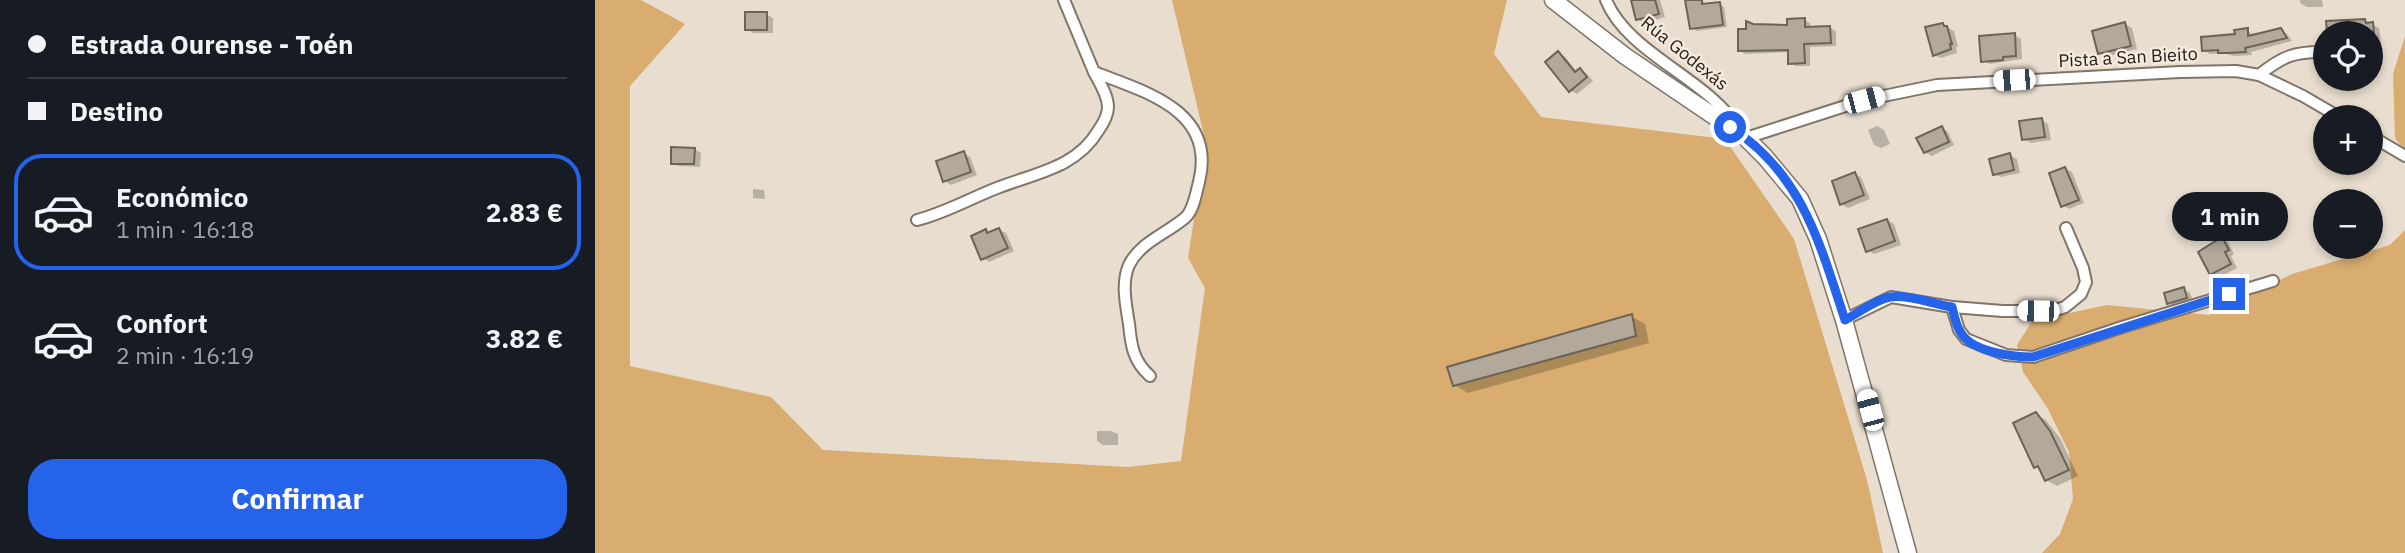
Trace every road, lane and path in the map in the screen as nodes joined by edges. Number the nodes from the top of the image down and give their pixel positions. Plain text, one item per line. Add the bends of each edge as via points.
1 (1064, 0) edge
2 (1553, 0) edge
3 (1606, 0) edge
4 (2313, 52) edge
5 (1094, 72) junction
6 (2259, 75) junction
7 (2318, 105) edge
8 (1744, 136) junction
9 (2383, 143) edge
10 (2405, 156) edge
11 (917, 220) dead end
12 (2066, 228) dead end
13 (2273, 281) dead end
14 (1952, 307) junction
15 (1845, 320) junction
16 (1150, 376) dead end
17 (1908, 553) edge

1 - 5 street
2 - 8 street via 1625,56
3 - 8 street, Rúa Godexás via 1637,40 1721,104
4 - 6 street via 2277,60
5 - 11 street via 1108,108 1080,155
5 - 16 street via 1170,105 1190,125 1202,151 1201,175 1189,213 1139,251 1128,269 1125,300 1133,353
6 - 7 street, Pista a San Bieito
6 - 8 street, Pista a San Bieito via 2180,72 1937,85 1864,100
8 - 15 street via 1800,199
9 - 10 street
12 - 14 street via 2085,276 2085,288 2076,299 2053,311
13 - 14 street via 2033,357 2006,355 1971,342 1962,335
14 - 15 street via 1891,297
15 - 17 street

